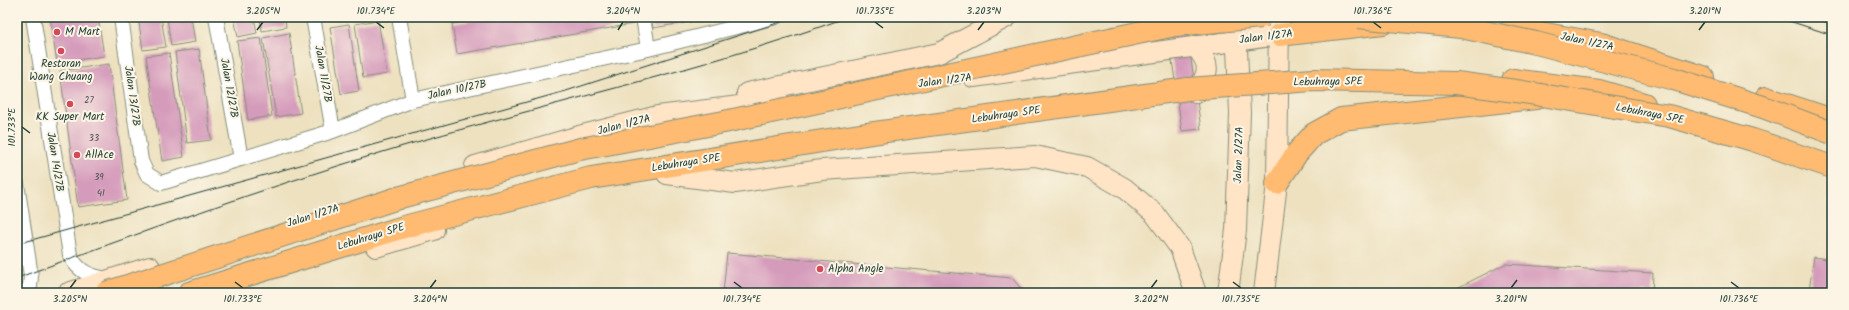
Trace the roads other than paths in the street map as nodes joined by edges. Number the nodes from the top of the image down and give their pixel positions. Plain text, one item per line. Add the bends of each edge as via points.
1 (33, 17) edge
2 (121, 17) edge
3 (216, 17) edge
4 (313, 17) edge
5 (399, 17) edge
6 (643, 17) edge
7 (776, 17) edge
8 (1007, 17) edge
9 (1236, 17) edge
10 (1262, 17) edge
11 (1358, 17) edge
12 (1374, 20) edge
13 (1279, 26) edge
14 (1237, 40) junction
15 (1195, 46) junction
16 (648, 49) junction
17 (1278, 84) junction
18 (1240, 87) junction
19 (1599, 91) junction
20 (1196, 93) junction
21 (413, 100) junction
22 (658, 116) junction
23 (1832, 120) edge
24 (333, 131) junction
25 (1832, 133) edge
26 (241, 159) junction
27 (1832, 167) edge
28 (147, 174) joint
29 (667, 174) junction
30 (1832, 174) edge
31 (1277, 182) junction
32 (17, 184) edge
33 (109, 286) edge
34 (25, 293) edge
35 (68, 293) edge
36 (189, 293) edge
37 (223, 293) edge
38 (1196, 293) edge
39 (1228, 293) edge
40 (1264, 293) edge

1 - 33 street, Jalan 14/27B via 70,255 74,263 86,274
2 - 28 street, Jalan 13/27B via 141,161
3 - 26 street, Jalan 12/27B
4 - 24 street, Jalan 11/27B
5 - 21 street
6 - 16 street
7 - 16 street, Jalan 10/27B
8 - 22 main road via 939,53 741,95
9 - 14 main road, Jalan 2/27A
10 - 33 main road, bridge via 1175,25 724,122 580,149 401,197
11 - 25 main road, bridge via 1461,27 1536,43 1674,79 1763,107
12 - 13 main road, Jalan 1/27A
12 - 23 main road, Jalan 1/27A via 1468,20 1601,44
13 - 14 main road, Jalan 1/27A
13 - 17 main road
14 - 15 main road, Jalan 1/27A
14 - 18 main road, Jalan 2/27A
15 - 20 main road via 1208,65
15 - 22 main road, Jalan 1/27A via 1016,72
16 - 21 street, Jalan 10/27B
17 - 18 main road
17 - 19 main road via 1450,72
17 - 31 main road
18 - 20 main road
18 - 39 main road, Jalan 2/27A via 1236,230
19 - 30 main road via 1686,117
19 - 31 main road via 1341,119 1314,134
20 - 29 main road
21 - 24 street, Jalan 10/27B
22 - 33 main road, Jalan 1/27A via 428,180
24 - 26 street, Jalan 10/27B
26 - 28 street, Jalan 10/27B via 161,183
27 - 36 main road, Lebuhraya SPE, bridge via 1753,140 1669,116 1456,83 1313,80 1196,89 866,134 590,178 404,227
29 - 37 main road via 560,193
29 - 38 main road via 735,183 822,170 1035,156 1087,167 1124,188 1155,214 1180,248
31 - 40 main road
32 - 34 street via 31,276 30,286
33 - 35 main road, Jalan 1/27A

